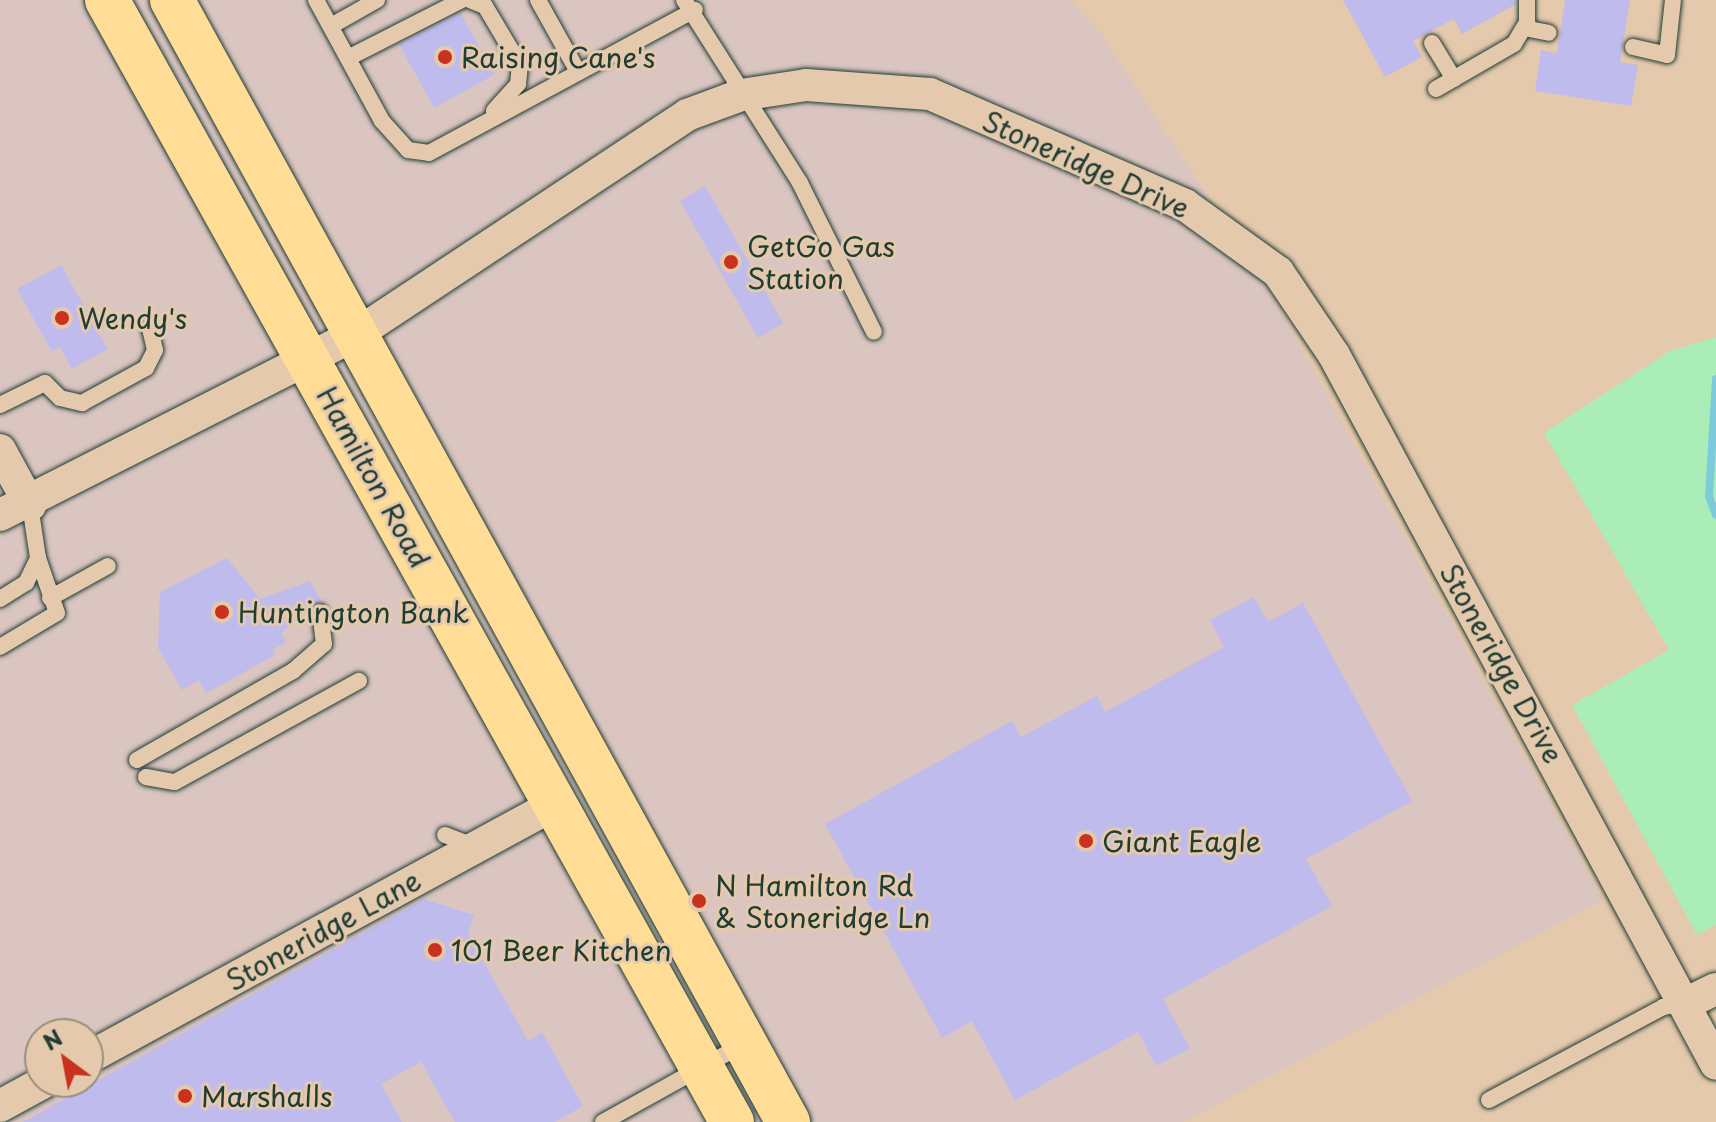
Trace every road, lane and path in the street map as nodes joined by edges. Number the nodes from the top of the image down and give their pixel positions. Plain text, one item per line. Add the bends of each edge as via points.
1 (107, 0) edge
2 (316, 0) edge
3 (377, 0) edge
4 (462, 0) edge
5 (470, 0) edge
6 (538, 0) edge
7 (1527, 0) edge
8 (1673, 0) edge
9 (176, 3) edge
10 (689, 5) edge
11 (331, 26) junction
12 (1524, 28) junction
13 (1549, 33) dead end
14 (1432, 43) dead end
15 (1633, 47) dead end
16 (348, 58) junction
17 (578, 72) junction
18 (1454, 79) junction
19 (1436, 89) dead end
20 (741, 95) junction
21 (475, 128) junction
22 (150, 328) dead end
23 (874, 332) dead end
24 (358, 333) junction
25 (309, 362) junction
26 (0, 405) edge
27 (0, 450) edge
28 (30, 505) junction
29 (0, 515) edge
30 (38, 558) junction
31 (108, 566) dead end
32 (50, 598) junction
33 (0, 599) edge
34 (320, 612) dead end
35 (0, 647) edge
36 (359, 681) dead end
37 (137, 760) dead end
38 (146, 777) dead end
39 (557, 803) junction
40 (445, 835) dead end
41 (476, 847) junction
42 (1716, 989) edge
43 (1687, 1003) junction
44 (745, 1043) junction
45 (104, 1049) edge
46 (1716, 1064) edge
47 (701, 1068) junction
48 (24, 1093) edge
49 (1489, 1100) dead end
50 (0, 1106) edge
51 (758, 1115) edge
52 (603, 1122) edge

1 - 25 main road, Hamilton Road
2 - 11 lane
3 - 11 lane
4 - 16 lane
5 - 21 lane via 485,6 520,65 511,93
6 - 17 lane
7 - 12 lane
8 - 15 lane via 1667,55
9 - 24 main road, Hamilton Road
10 - 17 lane
10 - 20 lane
11 - 16 lane
12 - 13 lane
12 - 18 lane via 1514,44
14 - 18 lane
16 - 21 lane via 382,121 408,150 429,153
17 - 21 lane
18 - 19 lane
20 - 23 lane via 800,183
20 - 24 street, Stoneridge Drive via 687,115 625,150 497,246
20 - 43 street, Stoneridge Drive via 806,85 930,94 1185,205 1278,272 1334,355
22 - 26 lane via 155,350 146,368 82,403 60,398 45,383
24 - 25 street
24 - 44 main road, Hamilton Road
25 - 28 street
25 - 39 main road, Hamilton Road
27 - 28 street
28 - 29 street
28 - 30 lane
30 - 32 lane
30 - 33 lane via 26,583
31 - 32 lane
32 - 35 lane via 57,613
34 - 37 lane via 324,644 293,671
36 - 38 lane via 175,782
39 - 41 street, Stoneridge Lane
39 - 47 main road, Hamilton Road
40 - 41 lane
41 - 45 street, Stoneridge Lane
42 - 43 street
43 - 46 street, Stoneridge Drive
43 - 49 lane via 1663,1007
44 - 47 lane
44 - 51 main road, Hamilton Road
47 - 51 main road, Hamilton Road
47 - 52 lane
48 - 50 street

